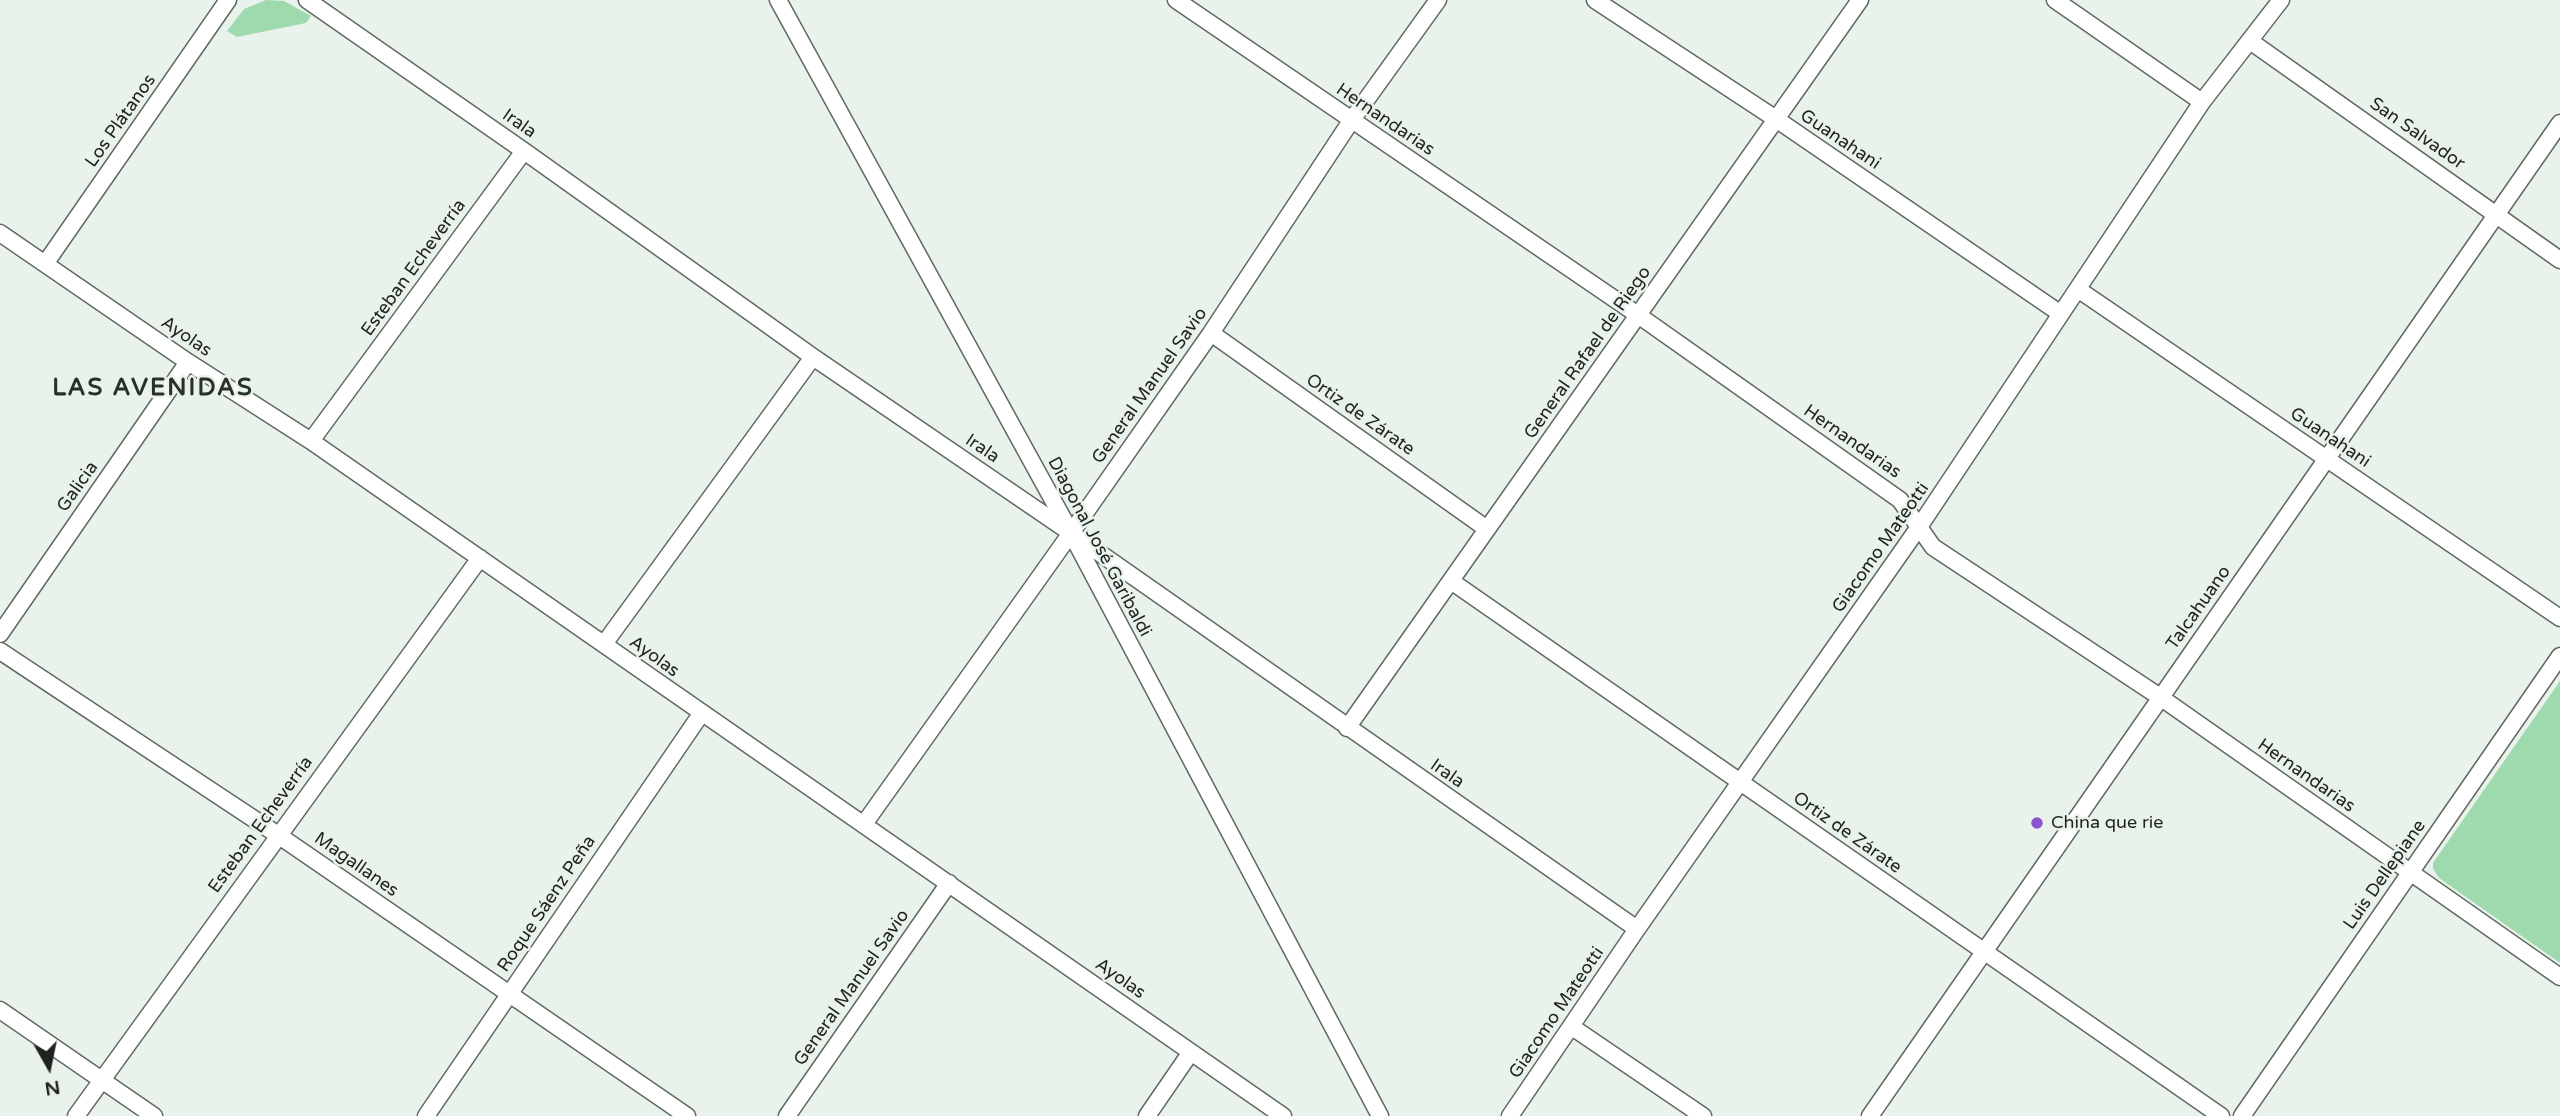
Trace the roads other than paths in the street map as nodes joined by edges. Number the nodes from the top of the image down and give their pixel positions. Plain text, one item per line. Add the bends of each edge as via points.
1 (228, 0) edge
2 (307, 0) edge
3 (778, 0) edge
4 (1177, 0) edge
5 (1438, 0) edge
6 (1595, 0) edge
7 (1860, 0) edge
8 (2054, 0) edge
9 (2281, 0) edge
10 (2250, 41) junction
11 (2202, 102) junction
12 (1776, 119) junction
13 (1351, 121) junction
14 (2560, 123) edge
15 (524, 151) junction
16 (2496, 212) junction
17 (0, 233) edge
18 (2560, 260) edge
19 (45, 264) junction
20 (2079, 290) junction
21 (2061, 314) junction
22 (1638, 315) junction
23 (1211, 333) junction
24 (813, 357) junction
25 (188, 362) junction
26 (311, 441) junction
27 (2326, 459) junction
28 (1919, 527) junction
29 (1487, 529) junction
30 (1071, 533) junction
31 (480, 558) junction
32 (1451, 581) junction
33 (2560, 618) edge
34 (0, 634) edge
35 (604, 644) junction
36 (0, 651) edge
37 (2560, 656) edge
38 (2160, 697) junction
39 (701, 714) junction
40 (1347, 728) junction
41 (1741, 782) junction
42 (863, 824) junction
43 (278, 835) junction
44 (2410, 873) junction
45 (949, 883) junction
46 (1637, 929) junction
47 (1984, 952) junction
48 (2560, 977) edge
49 (509, 994) junction
50 (0, 1010) edge
51 (1573, 1027) junction
52 (1191, 1052) junction
53 (100, 1079) junction
54 (76, 1116) edge
55 (154, 1116) edge
56 (426, 1116) edge
57 (687, 1116) edge
58 (787, 1116) edge
59 (1147, 1116) edge
60 (1283, 1116) edge
61 (1380, 1116) edge
62 (1510, 1116) edge
63 (1703, 1116) edge
64 (1870, 1116) edge
65 (2221, 1116) edge
66 (2242, 1116) edge

1 - 19 street, Los Plátanos
2 - 15 street, Irala
3 - 30 street, Diagonal José Garibaldi
4 - 13 street, Hernandarias
5 - 13 street, General Manuel Savio
6 - 12 street, Guanahani
7 - 12 street, General Rafael de Riego
8 - 11 street
9 - 10 street, Giacomo Mateotti
10 - 11 street, Giacomo Mateotti
10 - 16 street, San Salvador
11 - 20 street, Giacomo Mateotti
12 - 21 street, Guanahani
12 - 22 street, General Rafael de Riego
13 - 22 street, Hernandarias
13 - 23 street, General Manuel Savio
14 - 16 street, Talcahuano
15 - 24 street, Irala
15 - 26 street, Esteban Echeverría
16 - 18 street, San Salvador
16 - 27 street, Talcahuano
17 - 19 street, Ayolas
19 - 25 street, Ayolas
20 - 21 street, Giacomo Mateotti
20 - 27 street, Guanahani
21 - 28 street, Giacomo Mateotti
22 - 28 street, Hernandarias via 1900,500
22 - 29 street, General Rafael de Riego
23 - 29 street, Ortiz de Zárate
23 - 30 street, General Manuel Savio
24 - 30 street, Irala
24 - 35 street
25 - 26 street, Ayolas
25 - 34 street, Galicia
26 - 31 street, Ayolas
27 - 33 street, Guanahani
27 - 38 street, Talcahuano
28 - 38 street, Hernandarias via 1933,547
28 - 41 street, Giacomo Mateotti
29 - 32 street, General Rafael de Riego
30 - 40 street, Irala
30 - 42 street, General Manuel Savio
30 - 61 street, Diagonal José Garibaldi
31 - 35 street, Ayolas
31 - 43 street, Esteban Echeverría
32 - 40 street, General Rafael de Riego
32 - 41 street, Ortiz de Zárate
35 - 39 street, Ayolas
36 - 43 street, Magallanes
37 - 44 street, Luis Dellepiane
38 - 44 street, Hernandarias
38 - 47 street, Talcahuano
39 - 42 street, Ayolas
39 - 49 street, Roque Sáenz Peña
40 - 46 street, Irala
41 - 46 street, Giacomo Mateotti
41 - 47 street, Ortiz de Zárate
42 - 45 street, Ayolas
43 - 49 street, Magallanes
43 - 53 street, Esteban Echeverría
44 - 48 street, Hernandarias
44 - 66 street, Luis Dellepiane
45 - 52 street, Ayolas
45 - 58 street, General Manuel Savio
46 - 51 street, Giacomo Mateotti
47 - 64 street, Talcahuano
47 - 65 street, Ortiz de Zárate
49 - 56 street, Roque Sáenz Peña
49 - 57 street, Magallanes
50 - 53 street
51 - 62 street, Giacomo Mateotti
51 - 63 street
52 - 59 street
52 - 60 street, Ayolas
53 - 54 street, Esteban Echeverría
53 - 55 street

